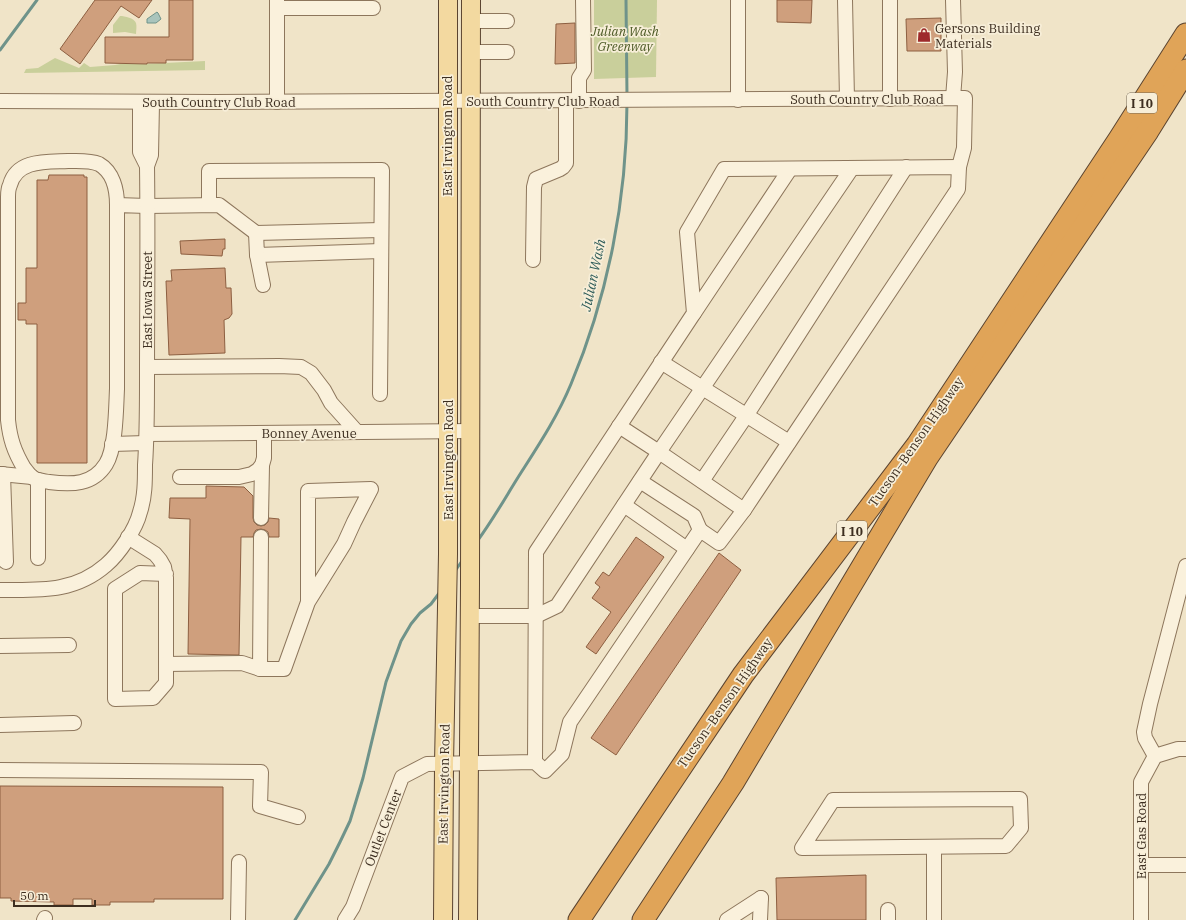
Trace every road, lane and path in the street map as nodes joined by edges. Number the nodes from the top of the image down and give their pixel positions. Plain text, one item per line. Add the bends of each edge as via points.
1 (448, 0) edge
2 (472, 0) edge
3 (583, 0) edge
4 (738, 0) edge
5 (845, 0) edge
6 (890, 0) edge
7 (952, 0) edge
8 (277, 4) edge
9 (373, 8) dead end
10 (471, 21) junction
11 (507, 21) dead end
12 (1186, 34) edge
13 (471, 52) junction
14 (507, 52) dead end
15 (1186, 70) edge
16 (959, 98) junction
17 (847, 99) junction
18 (890, 99) junction
19 (738, 100) junction
20 (0, 101) edge
21 (447, 101) junction
22 (572, 101) junction
23 (277, 102) junction
24 (471, 102) junction
25 (146, 103) junction
26 (906, 167) junction
27 (959, 167) junction
28 (852, 168) junction
29 (790, 169) junction
30 (15, 175) junction
31 (0, 180) edge
32 (117, 205) junction
33 (210, 205) junction
34 (147, 206) junction
35 (381, 230) junction
36 (256, 233) junction
37 (381, 251) junction
38 (257, 256) junction
39 (533, 260) dead end
40 (263, 285) dead end
41 (694, 313) junction
42 (661, 362) junction
43 (147, 367) junction
44 (703, 389) junction
45 (380, 394) dead end
46 (746, 416) junction
47 (619, 426) junction
48 (448, 431) junction
49 (471, 431) junction
50 (357, 432) junction
51 (264, 433) junction
52 (147, 439) junction
53 (789, 442) junction
54 (6, 444) edge
55 (112, 444) junction
56 (659, 452) junction
57 (262, 465) junction
58 (2, 474) edge
59 (180, 477) dead end
60 (35, 479) junction
61 (640, 481) junction
62 (702, 481) junction
63 (624, 505) junction
64 (744, 510) junction
65 (261, 518) dead end
66 (700, 530) junction
67 (128, 536) junction
68 (262, 537) dead end
69 (687, 549) junction
70 (38, 558) dead end
71 (6, 562) dead end
72 (1186, 566) edge
73 (166, 574) junction
74 (0, 590) edge
75 (308, 602) junction
76 (470, 616) junction
77 (536, 616) junction
78 (69, 645) dead end
79 (0, 646) edge
80 (166, 664) junction
81 (260, 668) junction
82 (74, 723) dead end
83 (0, 725) edge
84 (1186, 749) edge
85 (1155, 756) junction
86 (535, 762) junction
87 (469, 763) junction
88 (444, 764) junction
89 (0, 770) edge
90 (298, 817) dead end
91 (934, 848) junction
92 (239, 862) dead end
93 (1141, 865) junction
94 (1186, 865) edge
95 (238, 920) edge
96 (345, 920) edge
97 (443, 920) edge
98 (468, 920) edge
99 (580, 920) edge
100 (643, 920) edge
101 (727, 920) edge
102 (760, 920) edge
103 (934, 920) edge
104 (1141, 920) edge

1 - 21 main road, East Irvington Road
2 - 10 main road, East Irvington Road
3 - 22 street via 584,70
4 - 19 street
5 - 17 street
6 - 18 street
7 - 16 street via 955,72
8 - 9 street
8 - 23 street
10 - 11 street
10 - 13 main road, East Irvington Road
12 - 99 highway, Tucson–Benson Highway / I 10 via 917,445 743,675
13 - 14 street
13 - 24 main road, East Irvington Road
15 - 100 highway, Tucson–Benson Highway / I 10 via 1148,131 927,458 733,783
16 - 18 street, South Country Club Road
16 - 27 street via 964,148
17 - 18 street, South Country Club Road
17 - 19 street, South Country Club Road
19 - 22 street, South Country Club Road
20 - 25 street, South Country Club Road
21 - 23 street, South Country Club Road
21 - 24 street, South Country Club Road
21 - 48 main road, East Irvington Road
22 - 24 street, South Country Club Road
22 - 39 street via 566,163 560,169 536,179 534,186
23 - 25 street, South Country Club Road
24 - 49 main road, East Irvington Road
25 - 34 street, East Iowa Street via 151,155 147,166
26 - 27 street
26 - 28 street
26 - 46 street
27 - 53 street via 958,189
28 - 29 street
28 - 44 street
29 - 41 street
29 - 41 street via 724,169 687,232
30 - 31 street
30 - 32 street via 30,163 95,163 106,170 112,179
30 - 54 street via 10,184 8,197 9,432
32 - 34 street
32 - 55 street via 117,389
33 - 34 street
33 - 35 street via 209,171 382,170
33 - 36 street via 219,205
34 - 43 street, East Iowa Street
35 - 36 street
35 - 37 street
36 - 38 street
37 - 38 street
37 - 45 street
38 - 40 street
41 - 42 street
42 - 44 street
42 - 47 street
43 - 50 street via 301,367 311,373 330,403
43 - 52 street, East Iowa Street
44 - 46 street
44 - 56 street
46 - 53 street
46 - 62 street
47 - 56 street
47 - 77 street via 536,552
48 - 49 street, Bonney Avenue
48 - 50 street, Bonney Avenue
48 - 88 main road, East Irvington Road
49 - 76 main road, East Irvington Road
50 - 51 street, Bonney Avenue
51 - 52 street, Bonney Avenue
51 - 57 street
52 - 55 street, Bonney Avenue
52 - 67 street, East Iowa Street via 144,496 140,514
53 - 64 street
54 - 60 street
55 - 60 street via 106,464 93,478 76,483
56 - 61 street
56 - 62 street
57 - 59 street via 246,476
57 - 65 street
58 - 60 street
58 - 71 street
60 - 70 street
61 - 63 street
61 - 66 street via 694,516
62 - 64 street
63 - 69 street
63 - 77 street via 557,606
64 - 66 street via 719,543
66 - 69 street
67 - 73 street via 155,554
67 - 74 street, East Iowa Street via 106,564 75,584 43,590
68 - 81 street
69 - 86 street, Outlet Center via 570,722 562,754 545,771
72 - 85 street via 1144,732
73 - 80 street
73 - 80 street via 140,573 115,589 115,699 154,698 166,683
75 - 75 street via 308,491 371,489 344,544
75 - 81 street via 284,669
76 - 77 street
76 - 87 main road, East Irvington Road
77 - 86 street
78 - 79 street
80 - 81 street via 242,663
82 - 83 street
84 - 85 street
85 - 93 street, East Gas Road via 1141,782
86 - 87 street, Outlet Center
87 - 88 street, Outlet Center
87 - 98 main road, East Irvington Road
88 - 96 street, Outlet Center via 427,764 402,777 353,907
88 - 97 main road, East Irvington Road
89 - 90 street via 261,772 260,806
91 - 91 street via 1006,846 1021,828 1020,799 833,800 802,848
91 - 103 street
92 - 95 street
93 - 94 street
93 - 104 street, East Gas Road
101 - 102 street via 761,898

